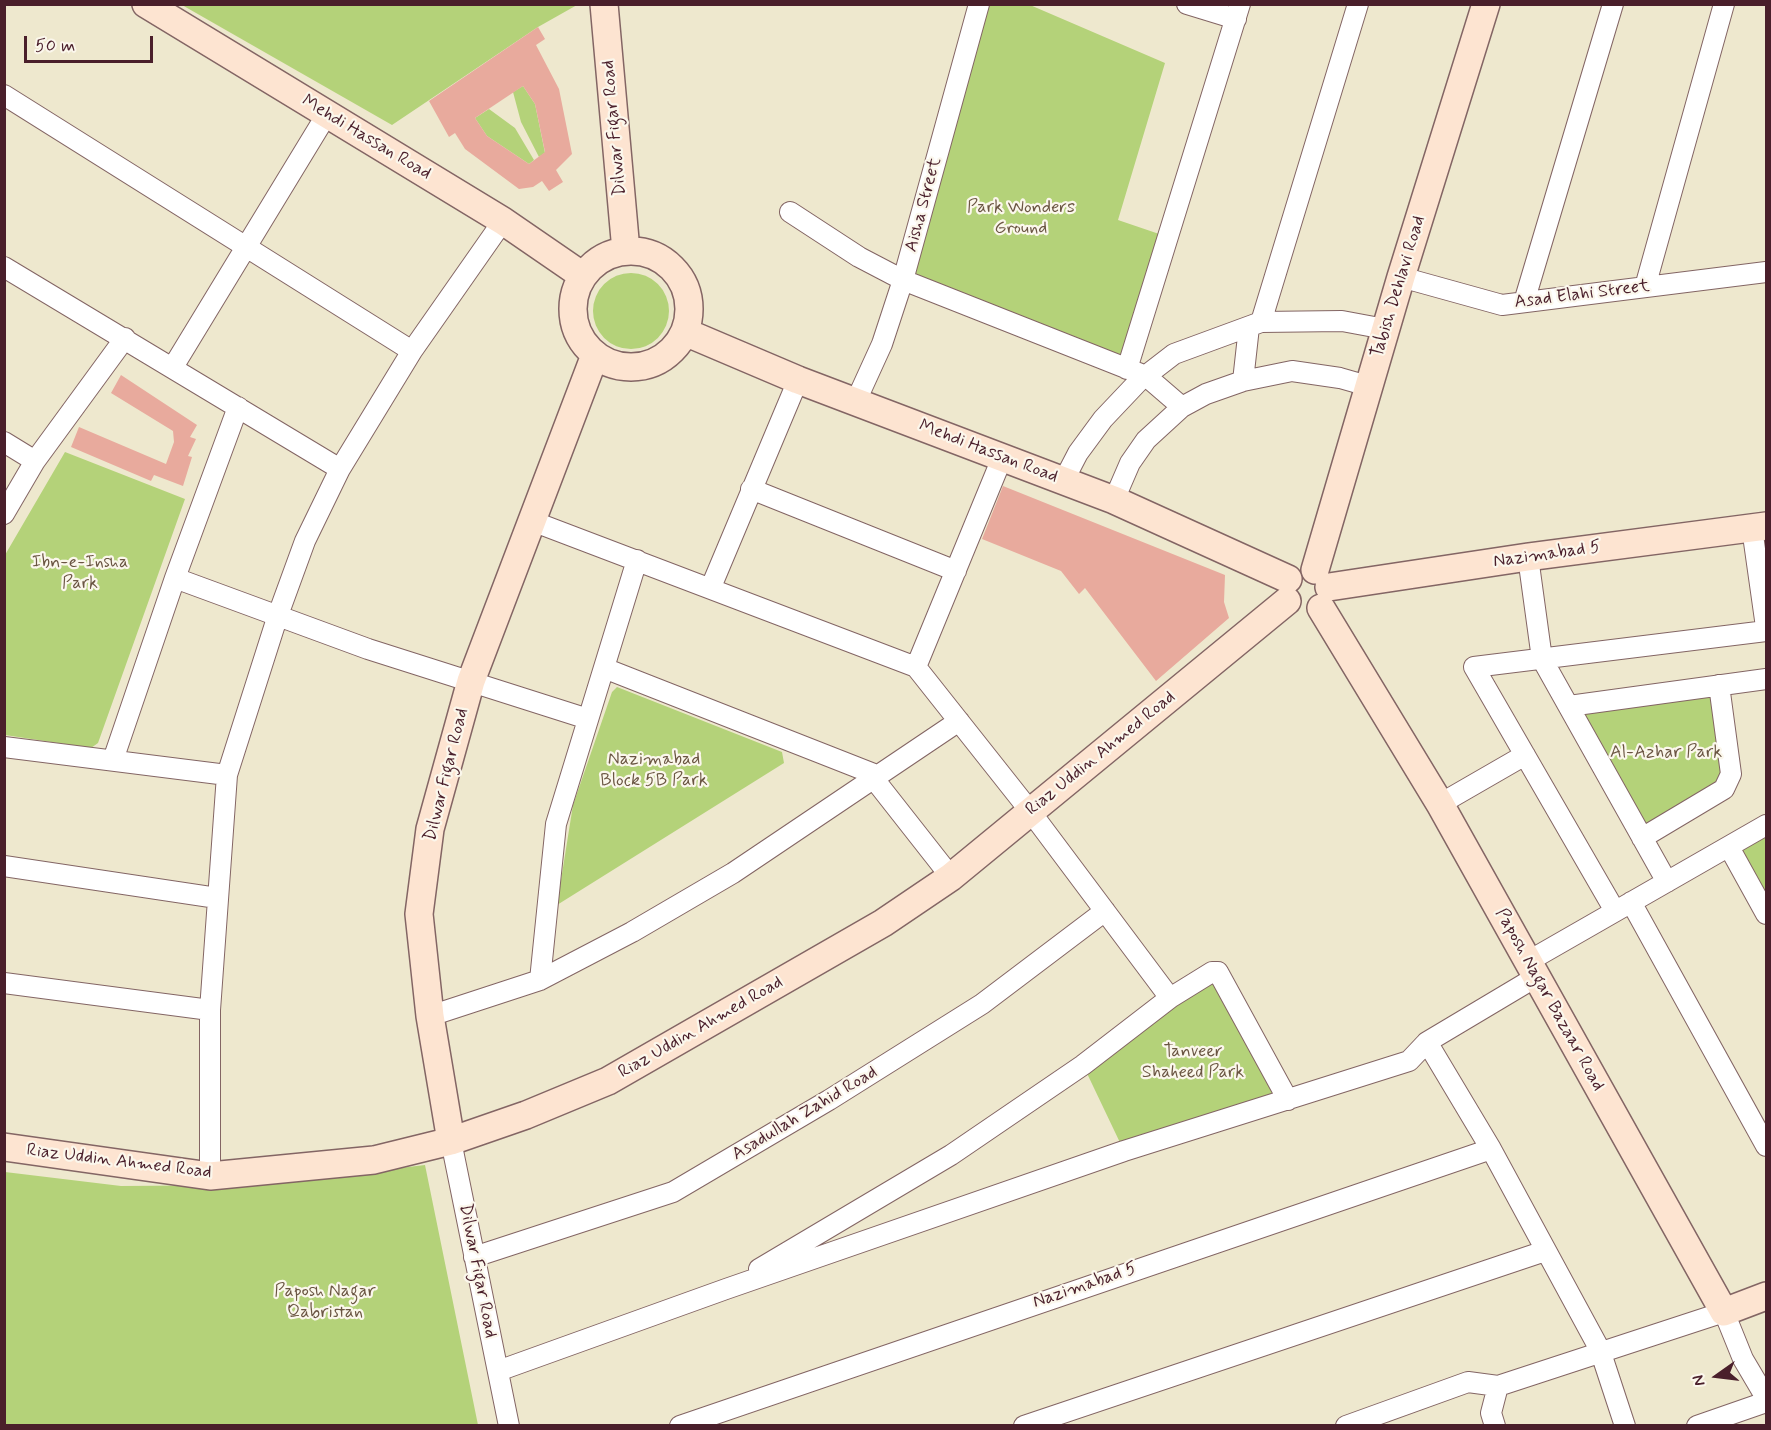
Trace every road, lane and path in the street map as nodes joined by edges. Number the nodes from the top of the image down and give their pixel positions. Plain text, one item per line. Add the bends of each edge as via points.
1 (146, 4) edge
2 (604, 4) edge
3 (979, 4) edge
4 (1186, 4) edge
5 (1358, 4) edge
6 (1486, 4) edge
7 (1612, 4) edge
8 (1724, 4) edge
9 (1238, 12) edge
10 (4, 95) edge
11 (327, 114) junction
12 (790, 212) dead end
13 (503, 221) junction
14 (248, 246) junction
15 (626, 251) junction
16 (1765, 266) edge
17 (4, 267) edge
18 (583, 276) junction
19 (1401, 277) junction
20 (903, 280) junction
21 (1645, 287) junction
22 (1524, 302) junction
23 (1255, 325) junction
24 (1385, 329) junction
25 (685, 332) junction
26 (125, 338) junction
27 (412, 351) junction
28 (595, 355) junction
29 (173, 367) junction
30 (1126, 369) junction
31 (1146, 376) junction
32 (798, 380) junction
33 (1243, 381) junction
34 (1368, 386) junction
35 (856, 401) junction
36 (238, 407) junction
37 (1182, 407) junction
38 (4, 442) edge
39 (1002, 458) junction
40 (35, 461) junction
41 (340, 469) junction
42 (1064, 480) junction
43 (751, 489) junction
44 (1114, 500) junction
45 (4, 513) edge
46 (532, 521) junction
47 (1759, 527) edge
48 (1528, 557) junction
49 (637, 560) junction
50 (956, 571) junction
51 (175, 578) junction
52 (711, 587) junction
53 (1322, 588) junction
54 (1288, 590) junction
55 (278, 615) junction
56 (1767, 629) edge
57 (1542, 659) junction
58 (916, 667) junction
59 (604, 668) junction
60 (1767, 679) edge
61 (471, 681) junction
62 (1719, 685) junction
63 (1569, 706) junction
64 (588, 719) junction
65 (959, 721) junction
66 (5, 750) edge
67 (1525, 755) junction
68 (113, 760) junction
69 (227, 776) junction
70 (877, 777) junction
71 (1440, 804) junction
72 (1030, 811) junction
73 (1767, 825) edge
74 (1642, 838) junction
75 (1729, 847) junction
76 (4, 866) edge
77 (951, 877) junction
78 (1667, 882) junction
79 (217, 898) junction
80 (1623, 907) junction
81 (1105, 911) junction
82 (1767, 914) edge
83 (1531, 969) junction
84 (540, 980) junction
85 (4, 983) edge
86 (1170, 998) junction
87 (210, 1010) junction
88 (430, 1016) junction
89 (1427, 1042) junction
90 (1288, 1100) junction
91 (451, 1142) junction
92 (1767, 1146) edge
93 (4, 1147) edge
94 (1491, 1149) junction
95 (210, 1176) junction
96 (1545, 1251) junction
97 (474, 1257) junction
98 (726, 1288) junction
99 (1767, 1296) edge
100 (1724, 1312) junction
101 (1600, 1350) junction
102 (498, 1371) junction
103 (1498, 1386) junction
104 (1767, 1400) edge
105 (509, 1425) edge
106 (680, 1425) edge
107 (1024, 1425) edge
108 (1346, 1425) edge
109 (1495, 1425) edge
110 (1625, 1425) edge
111 (1698, 1425) edge

1 - 11 street, Mehdi Hassan Road
2 - 15 street, Dilwar Figar Road
3 - 20 street, Aisha Street
4 - 9 street
5 - 23 street
6 - 19 street, Tabish Dehlavi Road
7 - 22 street
8 - 21 street
9 - 30 street
10 - 14 street
11 - 13 street, Mehdi Hassan Road
11 - 14 street
12 - 20 street
13 - 18 street, Mehdi Hassan Road
13 - 27 street
14 - 27 street
14 - 29 street
15 - 18 street via 597,262
15 - 25 street via 650,254 668,263 679,276 688,295
16 - 21 street, Asad Elahi Street
17 - 26 street
18 - 28 street via 573,309 577,329
19 - 22 street, Asad Elahi Street via 1502,304
19 - 24 street, Tabish Dehlavi Road
20 - 30 street
20 - 35 street, Aisha Street via 882,344
21 - 22 street, Asad Elahi Street
23 - 24 street via 1342,321
23 - 31 street via 1174,354
23 - 33 street
24 - 34 street, Tabish Dehlavi Road
25 - 28 street via 674,349 647,365 627,368
25 - 32 street, Mehdi Hassan Road
26 - 29 street
26 - 40 street
27 - 41 street
28 - 46 street, Dilwar Figar Road
29 - 36 street
30 - 31 street
31 - 37 street
31 - 42 street via 1103,419
32 - 35 street, Mehdi Hassan Road
32 - 43 street
33 - 34 street via 1292,371
33 - 37 street
34 - 53 street, Tabish Dehlavi Road
35 - 39 street, Mehdi Hassan Road
36 - 41 street
36 - 51 street
37 - 44 street via 1146,440 1130,463
38 - 40 street
39 - 42 street, Mehdi Hassan Road
39 - 50 street
40 - 45 street
41 - 55 street via 306,541
42 - 44 street, Mehdi Hassan Road
43 - 50 street
43 - 52 street
44 - 54 street, Mehdi Hassan Road
46 - 49 street
46 - 61 street, Dilwar Figar Road
47 - 48 street, Nazimabad 5
47 - 56 street
48 - 53 street, Nazimabad 5
48 - 57 street
49 - 52 street
49 - 59 street
50 - 58 street
51 - 55 street
51 - 68 street
52 - 58 street
53 - 54 street via 1299,569
53 - 54 street, Mehdi Hassan Road via 1303,612 1291,606
53 - 71 street, Paposh Nagar Bazaar Road
54 - 72 street, Riaz Uddin Ahmed Road
55 - 61 street via 368,649
55 - 69 street
56 - 57 street
57 - 63 street
57 - 67 street via 1474,667
58 - 65 street
59 - 64 street
59 - 70 street
60 - 62 street
61 - 64 street
61 - 88 street, Dilwar Figar Road via 430,829 419,914
62 - 63 street
62 - 74 street via 1731,774 1724,789
63 - 74 street
64 - 84 street via 556,824
65 - 70 street
65 - 72 street
66 - 68 street
67 - 71 street
67 - 80 street
68 - 69 street
69 - 79 street
70 - 77 street
70 - 84 street via 733,873
71 - 83 street, Paposh Nagar Bazaar Road
72 - 77 street, Riaz Uddin Ahmed Road
72 - 81 street
73 - 75 street
74 - 78 street
75 - 78 street
75 - 82 street
76 - 79 street
77 - 91 street, Riaz Uddin Ahmed Road via 883,923 608,1081
78 - 80 street
79 - 87 street
80 - 83 street
80 - 92 street
81 - 86 street
81 - 97 street, Asadullah Zahid Road via 982,1004 673,1192
83 - 89 street
83 - 100 street, Paposh Nagar Bazaar Road
84 - 88 street
85 - 87 street
86 - 90 street via 1218,972
86 - 98 street via 1083,1065 951,1155
87 - 95 street
88 - 91 street, Dilwar Figar Road
89 - 90 street via 1409,1061
89 - 94 street
90 - 98 street via 1124,1151
91 - 95 street, Riaz Uddin Ahmed Road via 374,1160
91 - 97 street, Dilwar Figar Road
93 - 95 street, Riaz Uddin Ahmed Road
94 - 96 street
94 - 106 street, Nazimabad 5
96 - 101 street
96 - 107 street
97 - 102 street, Dilwar Figar Road
98 - 102 street
99 - 100 street
100 - 101 street
100 - 104 street, Paposh Nagar Bazaar Road via 1743,1359
101 - 103 street
101 - 110 street
102 - 105 street, Dilwar Figar Road
103 - 108 street via 1468,1383
103 - 109 street via 1491,1413
104 - 111 street

